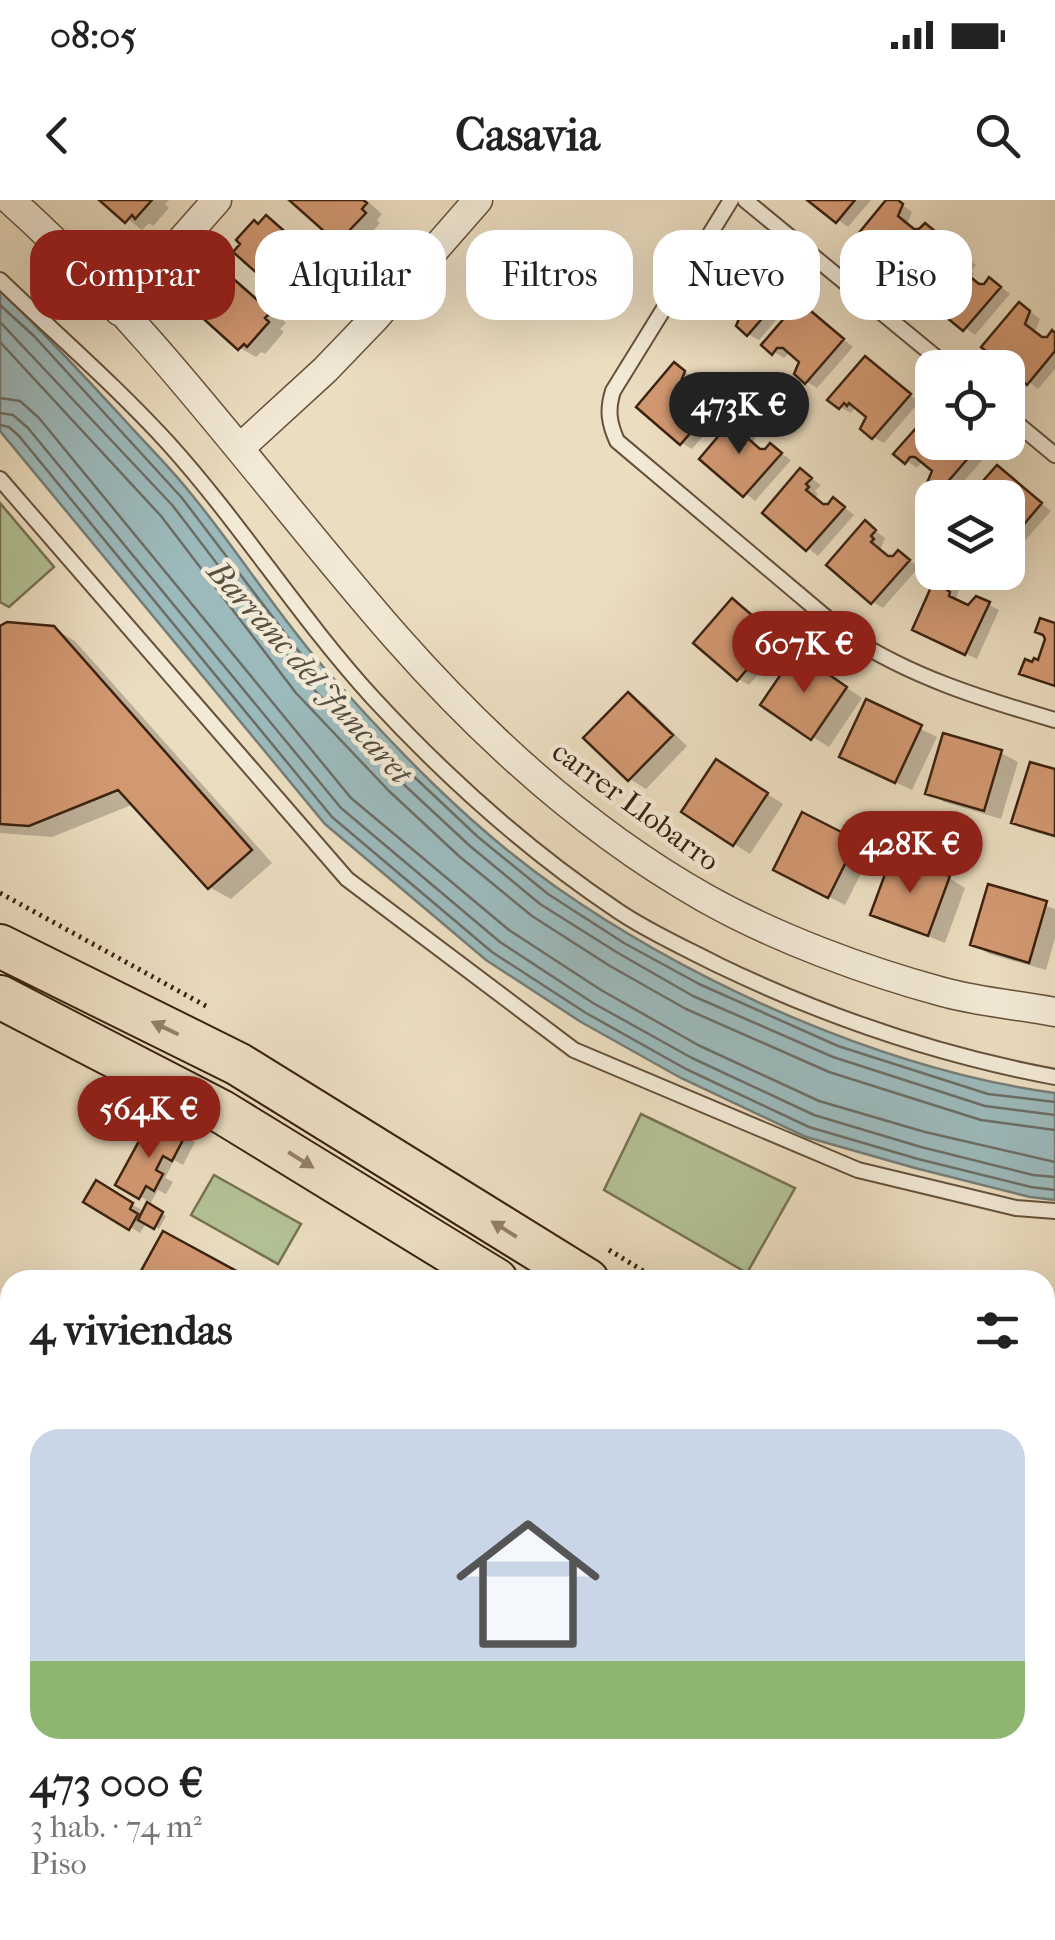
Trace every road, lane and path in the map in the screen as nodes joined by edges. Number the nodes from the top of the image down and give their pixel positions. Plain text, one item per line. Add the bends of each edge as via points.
1 (10, 200) edge
2 (216, 200) edge
3 (478, 200) edge
4 (731, 200) edge
5 (745, 200) edge
6 (39, 230) edge
7 (190, 230) edge
8 (0, 280) edge
9 (127, 320) edge
10 (927, 350) edge
11 (1025, 430) edge
12 (241, 447) junction
13 (1055, 454) edge
14 (0, 479) edge
15 (1055, 720) edge
16 (0, 946) edge
17 (0, 997) edge
18 (1055, 1012) edge
19 (1055, 1077) edge
20 (1055, 1212) edge
21 (480, 1270) edge
22 (571, 1270) edge

1 - 6 street, carrer Llobarro
2 - 7 street
3 - 12 street via 375,318
4 - 15 lane via 613,391 609,423 616,442 873,652 938,682
5 - 10 lane
8 - 19 lane via 168,444 370,695 430,758 553,864 620,913 818,1010 899,1039
9 - 12 street, carrer Llobarro
11 - 13 lane
12 - 18 street, carrer Llobarro via 430,674 547,786 634,851 705,898 857,964 946,993
14 - 20 lane via 347,878 574,1050 858,1170
22 -> 16 main road via 238,1064
17 -> 21 main road via 222,1112

